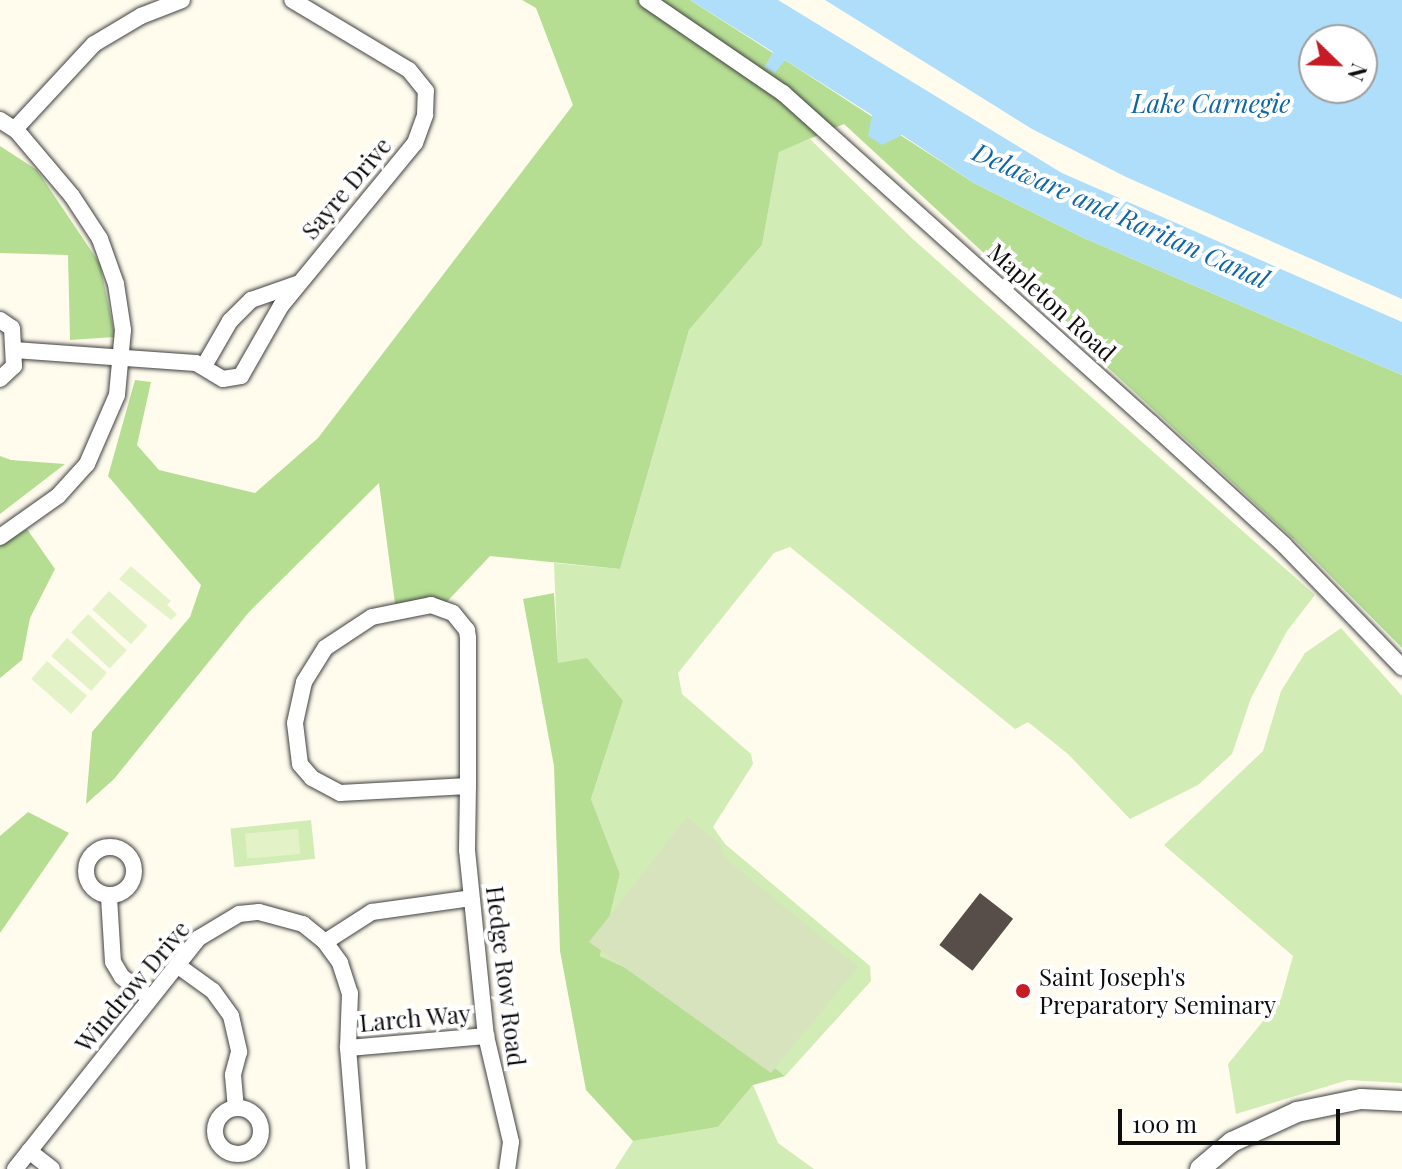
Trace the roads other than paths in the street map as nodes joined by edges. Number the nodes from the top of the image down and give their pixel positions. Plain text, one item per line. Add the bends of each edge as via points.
1 (182, 0) edge
2 (292, 0) edge
3 (647, 0) edge
4 (7, 125) edge
5 (299, 283) junction
6 (0, 320) edge
7 (14, 350) junction
8 (121, 358) junction
9 (204, 366) junction
10 (0, 379) edge
11 (0, 537) edge
12 (1402, 667) edge
13 (468, 786) junction
14 (109, 897) dead end
15 (471, 898) junction
16 (325, 942) junction
17 (177, 965) junction
18 (150, 998) junction
19 (486, 1036) junction
20 (348, 1048) junction
21 (1402, 1101) edge
22 (236, 1107) dead end
23 (29, 1151) junction
24 (15, 1169) edge
25 (52, 1169) edge
26 (358, 1169) edge
27 (507, 1169) edge
28 (1200, 1169) edge

1 - 4 street via 141,16 94,44
2 - 5 street, Sayre Drive via 388,54 426,91 415,143
3 - 12 street, Mapleton Road via 783,93 1284,545
4 - 8 street via 72,196 100,239 116,284
5 - 9 street via 251,300 230,321
5 - 9 street, Sayre Drive via 241,376 223,379
6 - 7 street via 12,328
7 - 8 street, Sayre Drive
7 - 10 street via 14,366
8 - 9 street, Sayre Drive
8 - 11 street via 117,395 87,464 58,496
13 - 13 street, Hedge Row Road via 349,793 312,778 300,764 295,723 304,682 325,648 358,623 384,613 431,605 461,620 468,638
13 - 15 street, Hedge Row Road
14 - 18 street via 113,962 122,977
15 - 16 street via 372,912
15 - 19 street, Hedge Row Road
16 - 17 street, Windrow Drive via 279,914 239,914 199,938
16 - 20 street via 350,993
17 - 18 street, Windrow Drive
17 - 22 street via 213,991 231,1016 239,1052 233,1075
18 - 23 street, Windrow Drive
19 - 20 street, Larch Way
19 - 27 street, Hedge Row Road via 511,1142
20 - 26 street
21 - 28 street via 1361,1099 1297,1112 1232,1142
23 - 24 street, Windrow Drive
23 - 25 street

